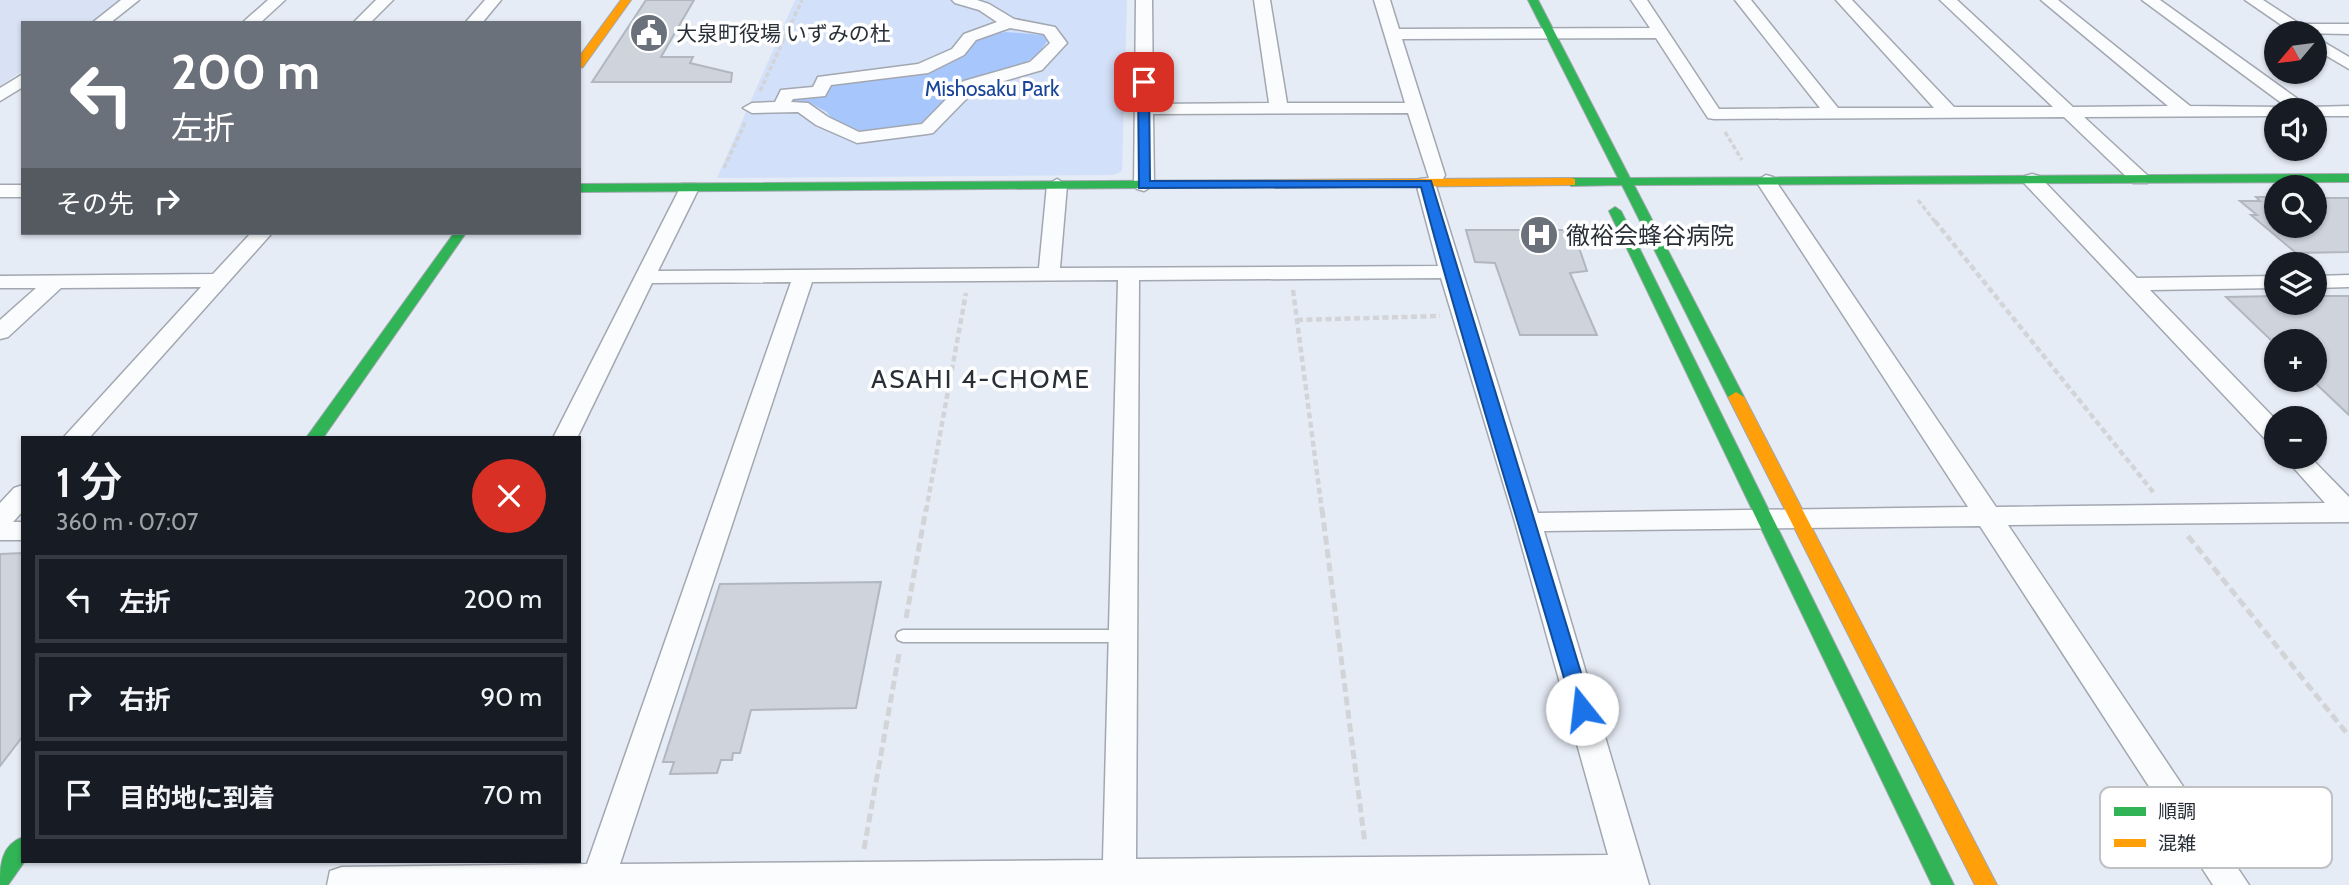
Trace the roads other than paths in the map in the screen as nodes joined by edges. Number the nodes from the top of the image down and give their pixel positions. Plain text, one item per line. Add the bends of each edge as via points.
1 (131, 0) edge
2 (277, 0) edge
3 (384, 0) edge
4 (493, 0) edge
5 (626, 0) edge
6 (960, 0) edge
7 (1144, 0) edge
8 (1262, 0) edge
9 (1382, 0) edge
10 (1533, 0) edge
11 (1639, 0) edge
12 (1743, 0) edge
13 (1843, 0) edge
14 (1948, 0) edge
15 (2049, 0) edge
16 (2150, 0) edge
17 (2253, 0) edge
18 (103, 21) edge
19 (252, 21) edge
20 (363, 21) edge
21 (475, 21) edge
22 (2285, 21) edge
23 (1009, 23) junction
24 (2349, 29) edge
25 (2328, 30) edge
26 (1549, 33) junction
27 (1662, 33) junction
28 (1393, 34) junction
29 (2328, 50) edge
30 (581, 62) edge
31 (2349, 64) edge
32 (21, 80) edge
33 (0, 96) edge
34 (2285, 98) edge
35 (752, 108) dead end
36 (779, 108) junction
37 (1415, 108) junction
38 (1144, 109) junction
39 (1279, 109) junction
40 (2264, 111) edge
41 (2327, 111) edge
42 (2349, 111) edge
43 (2186, 112) junction
44 (1949, 113) junction
45 (2069, 113) junction
46 (1835, 114) junction
47 (1598, 176) junction
48 (2349, 178) edge
49 (1431, 179) junction
50 (2140, 179) junction
51 (2032, 180) junction
52 (1761, 181) junction
53 (1626, 182) junction
54 (1057, 185) junction
55 (1144, 185) junction
56 (581, 188) edge
57 (689, 188) junction
58 (260, 235) edge
59 (459, 235) edge
60 (1450, 272) junction
61 (1049, 275) junction
62 (1129, 275) junction
63 (804, 276) junction
64 (646, 277) junction
65 (219, 280) junction
66 (2349, 281) edge
67 (0, 282) edge
68 (55, 282) junction
69 (2264, 282) edge
70 (2327, 282) edge
71 (2133, 284) junction
72 (0, 331) edge
73 (2264, 422) edge
74 (77, 436) edge
75 (315, 436) edge
76 (566, 436) edge
77 (2308, 469) edge
78 (21, 496) edge
79 (2349, 512) edge
80 (1988, 516) junction
81 (0, 519) edge
82 (1765, 520) junction
83 (1800, 520) junction
84 (1528, 522) junction
85 (0, 531) edge
86 (21, 531) edge
87 (903, 636) road end
88 (1123, 636) junction
89 (2167, 787) edge
90 (21, 849) edge
91 (2221, 868) edge
92 (1119, 874) junction
93 (345, 876) edge
94 (1631, 877) edge
95 (0, 878) edge
96 (598, 880) junction
97 (989, 880) edge
98 (1942, 885) edge
99 (1986, 885) edge
100 (2232, 885) edge

1 - 18 street
2 - 19 street
3 - 20 street
4 - 21 street
5 - 30 street
6 - 23 street via 984,7
7 - 38 street
8 - 39 street
9 - 28 street
10 - 26 street
11 - 27 street
12 - 46 street
13 - 44 street
14 - 45 street
15 - 43 street
16 - 34 street
17 - 22 street
23 - 36 street via 970,37 958,52 922,69 824,81 819,92 787,94
23 - 36 street via 1049,30 1059,43 1036,66 970,85 927,129 857,138 802,107
24 - 25 street
26 - 27 street
26 - 28 street
26 - 53 street
27 - 46 street via 1714,114
28 - 37 street
29 - 31 street
32 - 33 street
35 - 36 street
37 - 39 street
37 - 49 street
38 - 39 street
38 - 55 street
40 - 43 street
41 - 42 street
43 - 45 street
44 - 45 street
44 - 46 street
45 - 50 street
47 - 49 street
47 - 53 street
47 - 82 street
48 - 50 street
49 - 55 street
49 - 60 street
50 - 51 street
51 - 52 street
51 - 71 street
52 - 53 street
52 - 80 street
53 - 83 street
54 - 55 street
54 - 57 street
54 - 61 street
56 - 57 street
57 - 64 street
58 - 65 street
59 - 75 street
60 - 62 street
60 - 84 street
61 - 62 street
61 - 63 street
62 - 88 street
63 - 64 street
63 - 96 street
64 - 76 street
65 - 68 street
65 - 74 street
66 - 70 street
67 - 68 street
68 - 72 street
69 - 71 street
71 - 73 street
77 - 79 street
78 - 81 street
79 - 80 street
80 - 83 street
80 - 89 street
82 - 83 street
82 - 84 street
82 - 98 street
83 - 99 street
84 - 94 street
85 - 86 street
87 - 88 lane
88 - 92 street
90 - 95 street
91 - 100 street
92 - 94 street
92 - 97 street
93 - 96 street
96 - 97 street

